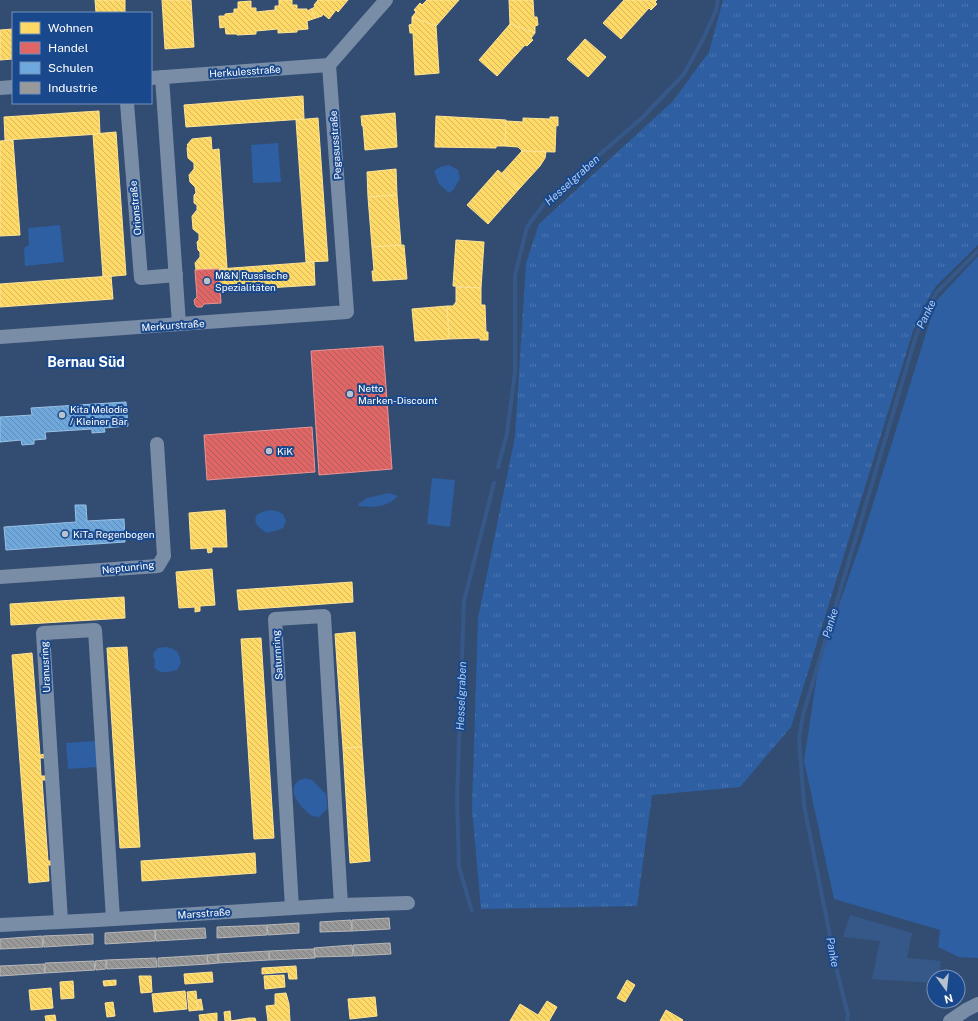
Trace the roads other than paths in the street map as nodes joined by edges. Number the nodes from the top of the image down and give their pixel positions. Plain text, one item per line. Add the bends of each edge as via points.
1 (386, 0) edge
2 (329, 64) junction
3 (156, 77) edge
4 (12, 87) edge
5 (0, 88) edge
6 (127, 104) edge
7 (176, 275) junction
8 (347, 312) joint
9 (179, 324) junction
10 (0, 337) edge
11 (157, 444) dead end
12 (0, 577) edge
13 (408, 903) dead end
14 (341, 905) junction
15 (292, 908) junction
16 (112, 919) junction
17 (61, 921) junction
18 (0, 925) edge
19 (978, 1004) edge
20 (950, 1021) edge

1 - 2 street
2 - 3 street, Herkulesstraße
2 - 8 street, Pegasusstraße
3 - 7 street
4 - 5 street
6 - 7 street, Orionstraße via 140,278
7 - 9 street
8 - 9 street, Merkurstraße
9 - 10 street, Merkurstraße
11 - 12 street, Neptunring via 164,556 158,566
13 - 14 street, Marsstraße
14 - 15 street, Marsstraße
14 - 15 street, Saturnring via 324,616 317,616 275,619
15 - 16 street, Marsstraße
16 - 17 street, Marsstraße
16 - 17 street, Uranusring via 95,630 43,633
17 - 18 street, Marsstraße
19 - 20 street

